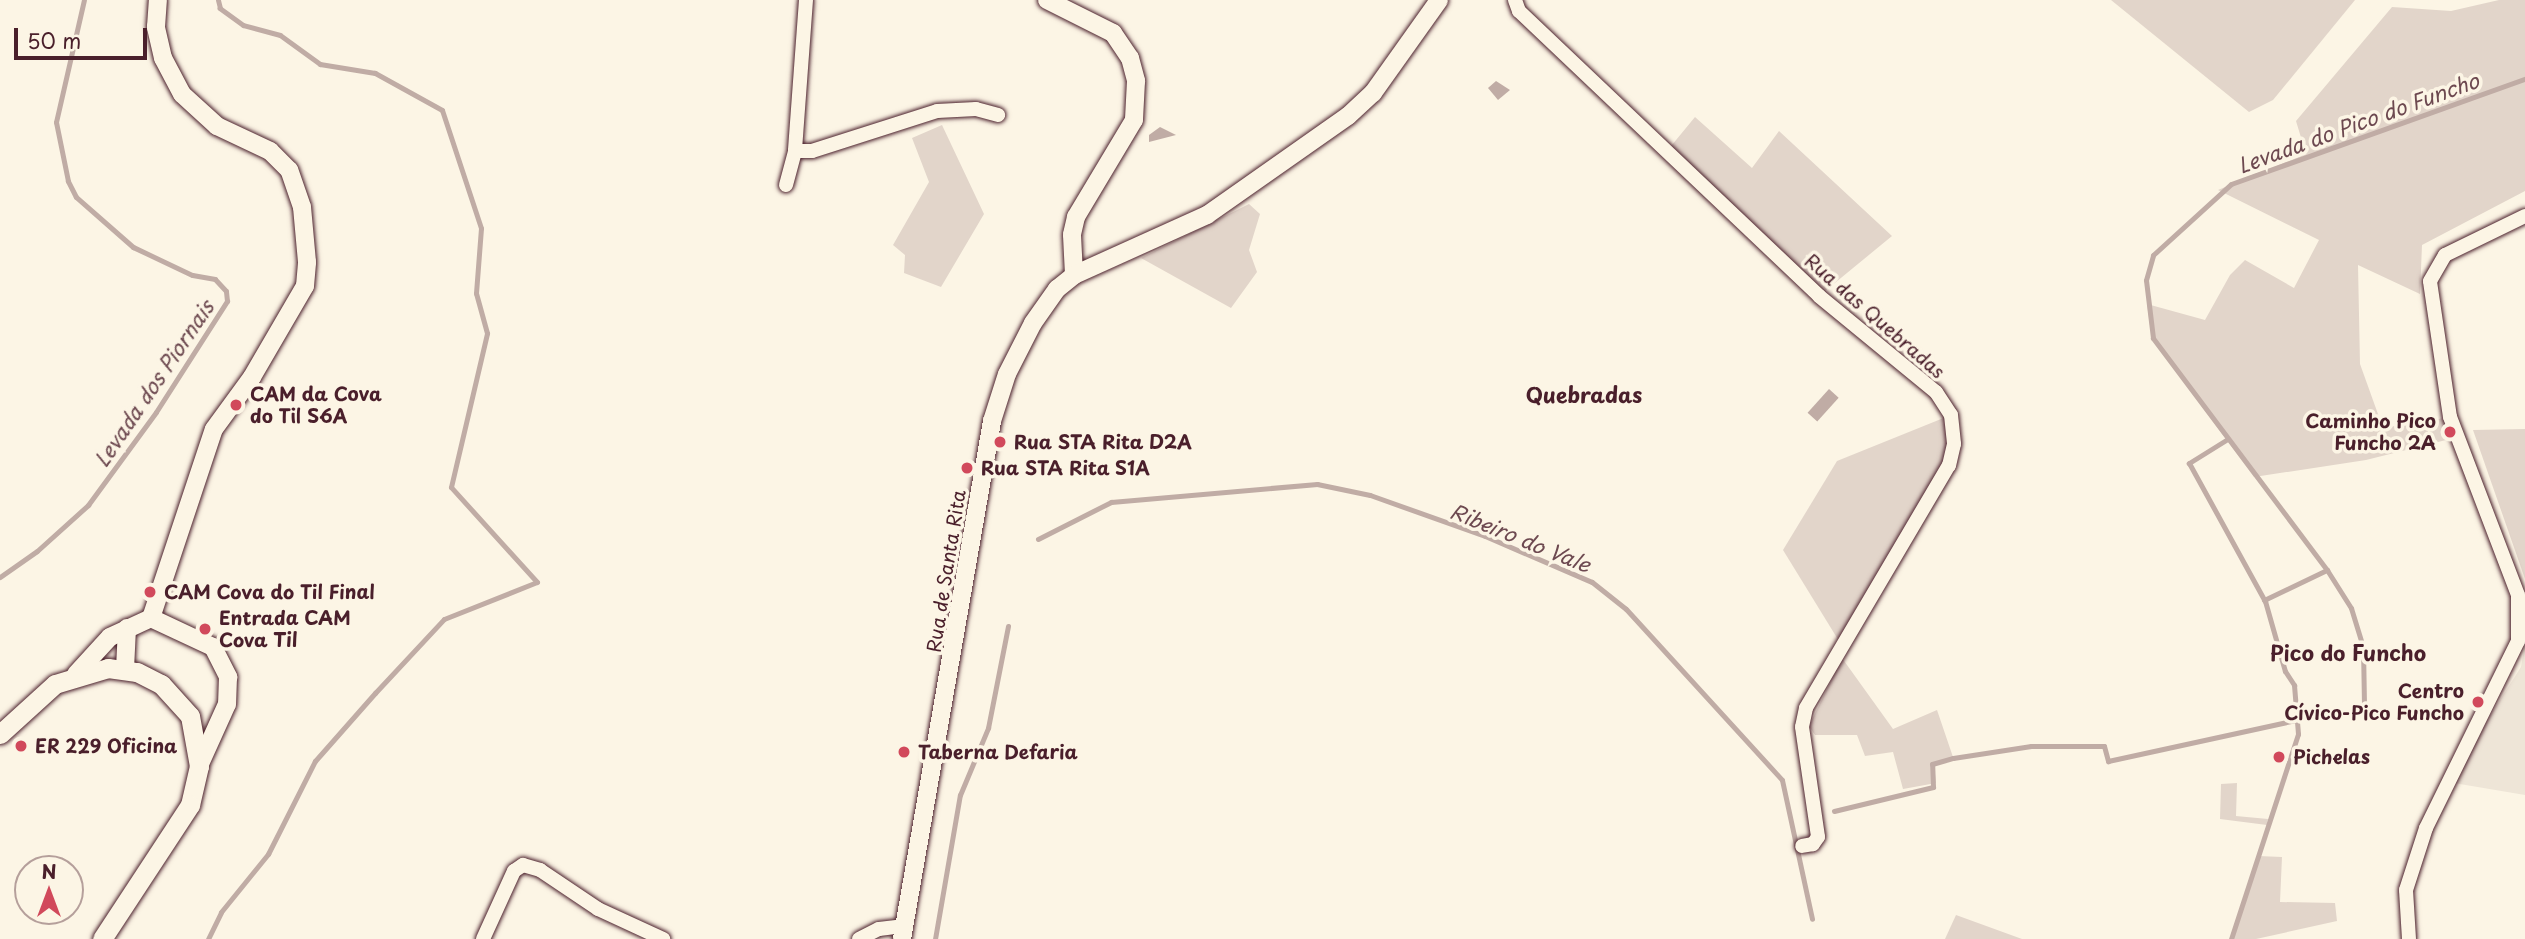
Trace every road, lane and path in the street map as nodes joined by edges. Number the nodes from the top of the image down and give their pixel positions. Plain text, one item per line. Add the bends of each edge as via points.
1 (158, 0) edge
2 (806, 0) edge
3 (1047, 0) edge
4 (1439, 0) edge
5 (1515, 0) edge
6 (998, 115) dead end
7 (794, 151) junction
8 (786, 185) dead end
9 (2525, 216) edge
10 (1074, 275) junction
11 (151, 618) junction
12 (127, 628) junction
13 (131, 671) junction
14 (76, 674) junction
15 (0, 734) edge
16 (199, 766) junction
17 (1802, 846) dead end
18 (904, 933) edge
19 (102, 939) edge
20 (483, 939) edge
21 (663, 939) edge
22 (859, 939) edge
23 (2409, 939) edge

1 - 11 street via 156,27 163,58 182,94 217,126 270,151 289,170 302,207 307,262 305,286 253,377 214,429
2 - 7 street
3 - 10 street via 1113,33 1130,58 1136,81 1134,120 1076,218
4 - 10 street via 1373,93 1348,116 1207,215
5 - 17 street, Rua das Quebradas via 1519,11 1819,296 1936,392 1951,415 1954,444 1949,466 1806,708 1802,727 1818,837
6 - 7 street via 976,109 937,111 812,151
7 - 8 street
9 - 23 street via 2445,255 2430,281 2450,417 2518,595 2518,641 2452,767 2406,890
10 - 18 street, Rua de Santa Rita via 1057,289 1033,323 1007,374 992,421
11 - 12 street
11 - 16 street via 213,647 228,677 227,704
12 - 13 street
12 - 14 street via 110,637
13 - 14 main road
13 - 16 main road via 176,698 195,731
14 - 15 main road via 25,707
16 - 19 main road via 180,827
18 - 22 street via 879,929
20 - 21 street via 514,871 523,865 540,870 617,919

